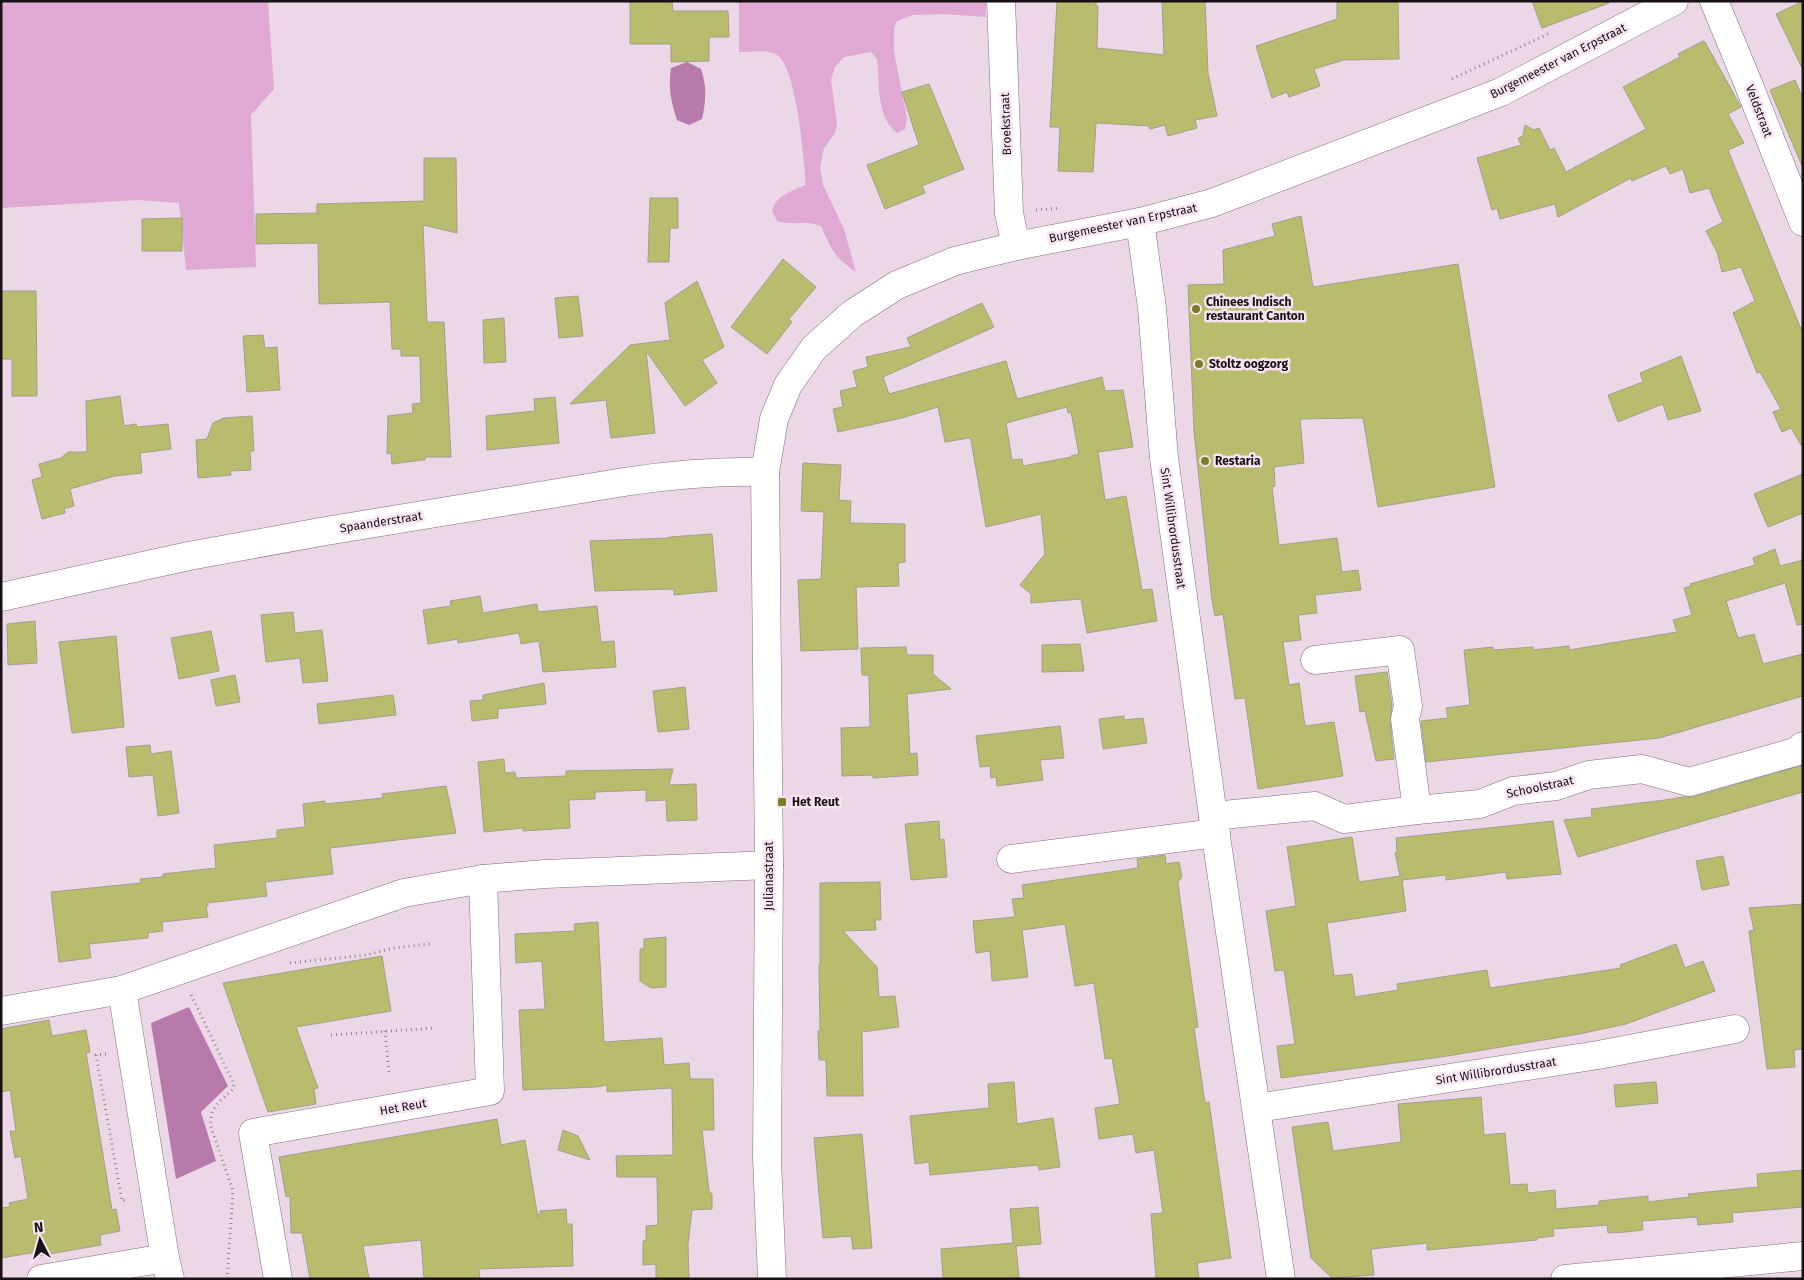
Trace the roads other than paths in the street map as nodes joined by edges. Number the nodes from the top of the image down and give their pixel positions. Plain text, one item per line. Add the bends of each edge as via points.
1 (1001, 1) edge
2 (1674, 1) edge
3 (1714, 1) edge
4 (1140, 222) junction
5 (1803, 222) edge
6 (1016, 246) junction
7 (765, 472) junction
8 (1, 597) edge
9 (1315, 660) dead end
10 (1803, 746) edge
11 (1417, 810) junction
12 (1215, 825) junction
13 (1011, 858) dead end
14 (769, 865) junction
15 (483, 879) junction
16 (122, 990) junction
17 (1, 1011) edge
18 (1735, 1029) dead end
19 (1256, 1108) junction
20 (1803, 1256) edge
21 (167, 1268) edge
22 (41, 1279) edge
23 (278, 1279) edge
24 (772, 1279) edge
25 (1282, 1279) edge
26 (1565, 1279) edge

1 - 6 street, Broekstraat via 1009,213
2 - 4 street, Burgemeester van Erpstraat via 1502,92 1212,203
3 - 5 street, Veldstraat
4 - 6 street, Burgemeester van Erpstraat
4 - 12 street, Sint Willibrordusstraat via 1152,308 1164,458
6 - 7 street, Burgemeester van Erpstraat via 955,261 897,285 852,314 814,348 788,385 774,419
7 - 8 street, Spaanderstraat via 664,476 614,483 189,556
7 - 14 street, Julianastraat
9 - 11 street via 1400,650
10 - 11 street, Schoolstraat via 1795,752 1689,782 1642,769 1589,775 1556,786 1513,791 1480,804
11 - 12 street, Schoolstraat via 1344,819 1315,806
12 - 13 street
12 - 19 street, Sint Willibrordusstraat
14 - 15 street
14 - 24 street, Julianastraat via 767,1159
15 - 16 street via 404,893
15 - 23 street, Het Reut via 490,1091 253,1134
16 - 17 street
16 - 21 street
18 - 19 street, Sint Willibrordusstraat via 1588,1057
19 - 25 street, Sint Willibrordusstraat
20 - 26 street
21 - 22 street

